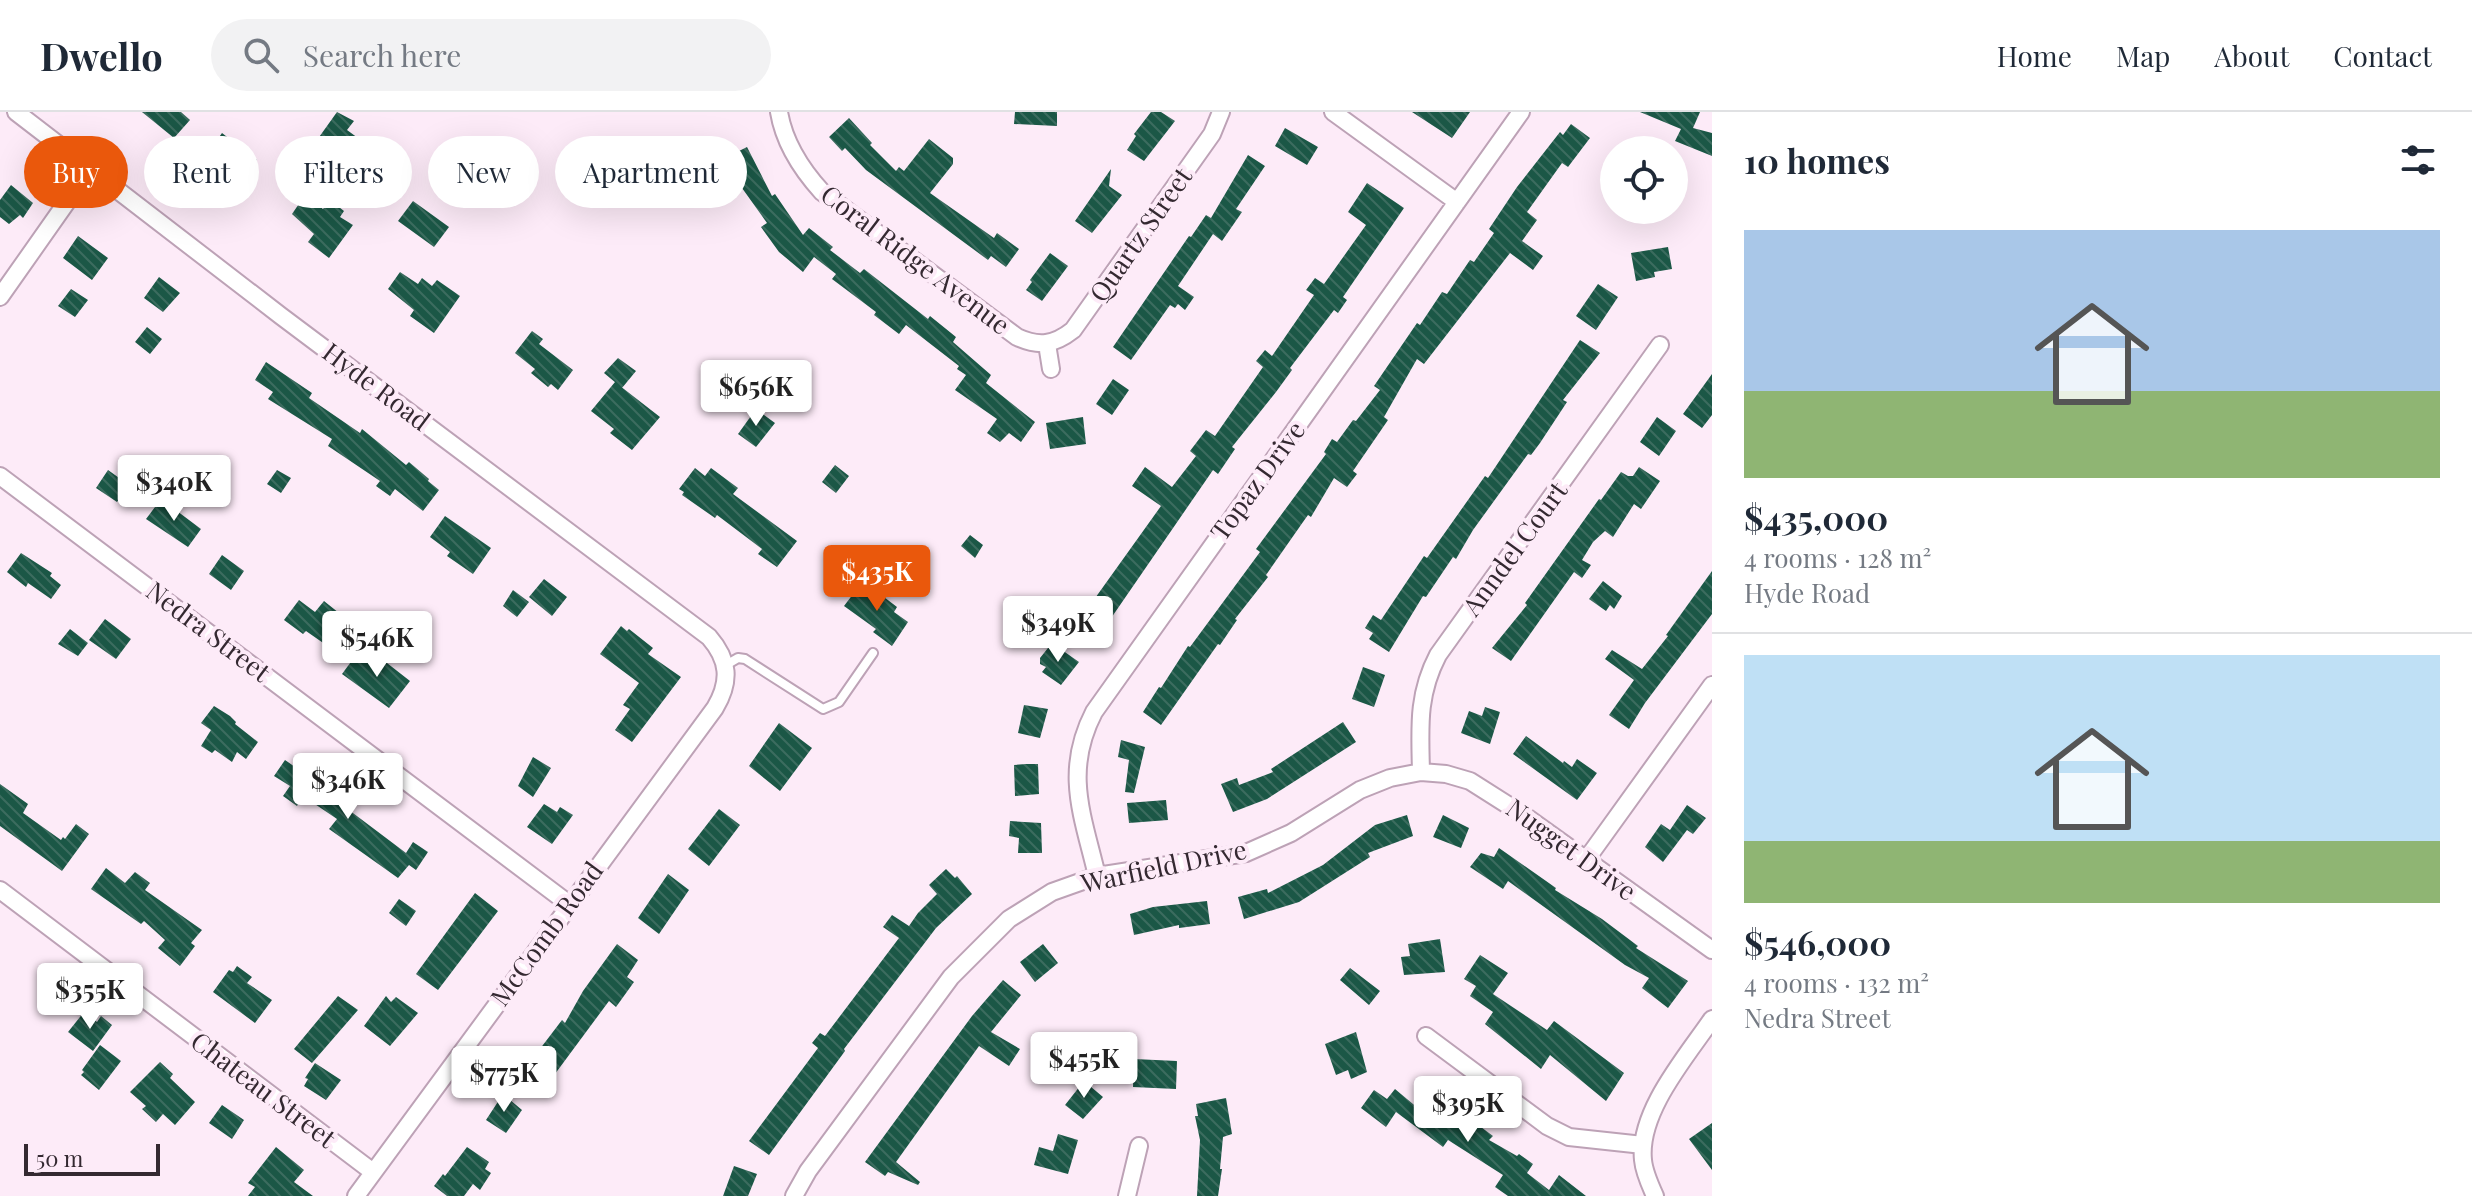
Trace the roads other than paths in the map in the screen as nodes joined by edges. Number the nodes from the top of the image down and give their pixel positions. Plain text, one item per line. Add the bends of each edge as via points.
1 (16, 112) edge
2 (779, 112) edge
3 (1221, 112) edge
4 (1333, 112) edge
5 (1521, 112) edge
6 (47, 136) edge
7 (128, 198) edge
8 (1457, 202) junction
9 (63, 208) edge
10 (0, 297) edge
11 (1047, 344) junction
12 (1660, 345) dead end
13 (1051, 369) dead end
14 (0, 476) edge
15 (873, 653) dead end
16 (726, 666) junction
17 (1712, 685) edge
18 (1421, 772) junction
19 (1586, 860) junction
20 (1097, 876) junction
21 (0, 890) edge
22 (569, 904) junction
23 (1712, 950) edge
24 (1712, 1019) edge
25 (1426, 1036) dead end
26 (1643, 1145) junction
27 (1139, 1146) dead end
28 (373, 1172) junction
29 (356, 1196) edge
30 (794, 1196) edge
31 (1127, 1196) edge
32 (1655, 1196) edge

1 - 6 street, Hyde Road
2 - 11 street, Coral Ridge Avenue via 792,150 822,192 1017,337
3 - 11 street, Quartz Street via 1212,134 1073,330
4 - 8 street
5 - 8 street, Topaz Drive
7 - 16 street, Hyde Road via 709,637
8 - 20 street, Topaz Drive via 1082,734 1076,783
9 - 10 street
11 - 13 street
12 - 18 street, Anndel Court via 1438,655 1421,702
14 - 22 street, Nedra Street
15 - 16 lane via 839,702 823,709 745,659
16 - 22 street, McComb Road via 715,708
17 - 19 street
18 - 19 street, Nugget Drive via 1446,774 1491,792
18 - 20 street, Warfield Drive via 1360,790 1291,833 1246,853
19 - 23 street, Nugget Drive
20 - 30 street, Warfield Drive via 1052,892 1009,919 951,977
21 - 28 street, Chateau Street
22 - 28 street, McComb Road
24 - 26 street via 1663,1092
25 - 26 street via 1547,1126 1569,1137
26 - 32 street via 1643,1163
27 - 31 street
28 - 29 street, McComb Road

